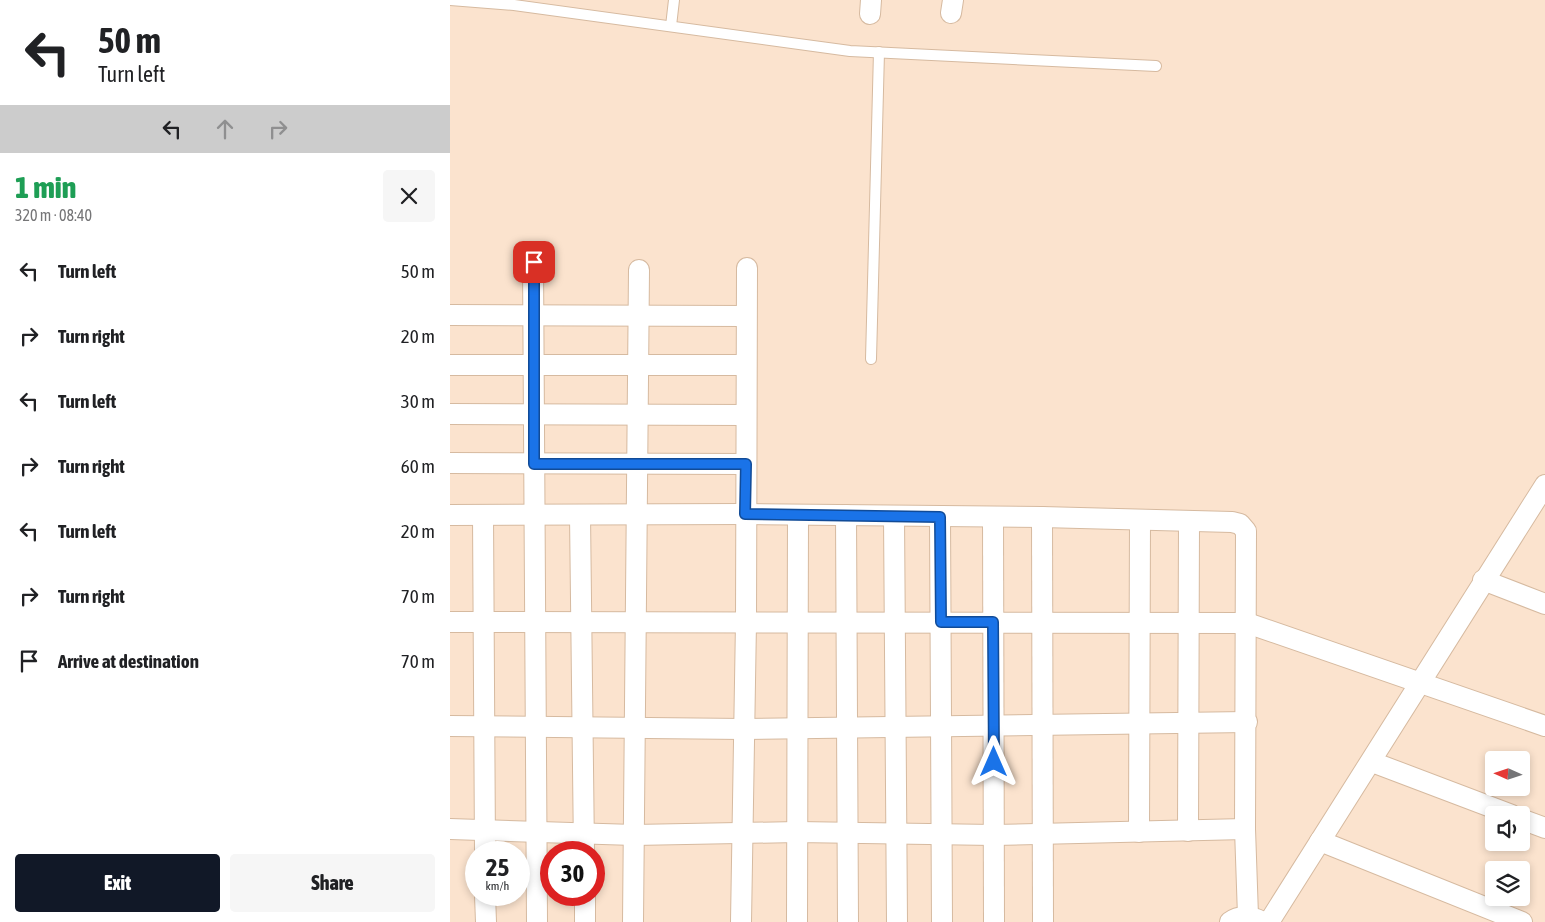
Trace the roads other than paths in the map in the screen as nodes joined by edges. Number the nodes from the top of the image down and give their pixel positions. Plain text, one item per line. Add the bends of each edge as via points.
1 (450, 0) edge
2 (674, 0) edge
3 (671, 26) junction
4 (879, 52) junction
5 (1156, 66) dead end
6 (534, 262) dead end
7 (746, 268) dead end
8 (639, 270) dead end
9 (450, 315) edge
10 (533, 316) junction
11 (639, 316) junction
12 (746, 316) junction
13 (871, 359) dead end
14 (450, 365) edge
15 (534, 365) junction
16 (638, 365) junction
17 (746, 365) junction
18 (450, 414) edge
19 (534, 414) junction
20 (638, 414) junction
21 (746, 415) junction
22 (450, 464) edge
23 (534, 464) junction
24 (638, 464) junction
25 (746, 464) junction
26 (1543, 491) edge
27 (745, 514) junction
28 (450, 515) edge
29 (482, 515) junction
30 (534, 515) junction
31 (580, 515) junction
32 (637, 515) junction
33 (798, 515) junction
34 (846, 516) junction
35 (894, 516) junction
36 (940, 517) junction
37 (993, 517) junction
38 (1042, 517) junction
39 (1140, 520) junction
40 (1189, 521) junction
41 (1484, 580) junction
42 (1545, 604) edge
43 (450, 622) edge
44 (484, 622) junction
45 (535, 622) junction
46 (582, 622) junction
47 (636, 622) junction
48 (746, 622) junction
49 (798, 622) junction
50 (847, 622) junction
51 (895, 622) junction
52 (941, 622) junction
53 (993, 622) junction
54 (1189, 622) junction
55 (1247, 622) junction
56 (1042, 623) junction
57 (1140, 623) junction
58 (1420, 683) junction
59 (1247, 722) junction
60 (1189, 723) junction
61 (1140, 724) junction
62 (1043, 725) junction
63 (450, 726) edge
64 (484, 726) junction
65 (993, 726) junction
66 (1545, 726) edge
67 (536, 727) junction
68 (896, 727) junction
69 (941, 727) junction
70 (583, 728) junction
71 (635, 728) junction
72 (798, 728) junction
73 (847, 728) junction
74 (743, 729) junction
75 (1372, 762) junction
76 (1488, 806) edge
77 (1530, 822) edge
78 (1545, 828) edge
79 (450, 829) edge
80 (1245, 829) junction
81 (485, 830) junction
82 (1188, 831) junction
83 (797, 832) junction
84 (1139, 832) junction
85 (537, 833) junction
86 (741, 833) junction
87 (847, 833) junction
88 (944, 833) junction
89 (897, 834) junction
90 (1041, 834) junction
91 (634, 835) junction
92 (994, 835) junction
93 (485, 841) edge
94 (574, 841) edge
95 (583, 841) edge
96 (596, 841) edge
97 (1320, 841) junction
98 (485, 906) edge
99 (585, 906) edge
100 (1247, 920) edge
101 (486, 922) edge
102 (538, 922) edge
103 (585, 922) edge
104 (633, 922) edge
105 (741, 922) edge
106 (797, 922) edge
107 (848, 922) edge
108 (898, 922) edge
109 (942, 922) edge
110 (994, 922) edge
111 (1043, 922) edge
112 (1269, 922) edge
113 (1522, 922) edge

1 - 3 lane via 514,5
2 - 3 lane
3 - 4 lane via 850,51
4 - 5 lane
4 - 13 lane
6 - 10 street
7 - 12 street
8 - 11 street
9 - 10 street
10 - 11 street
10 - 15 street
11 - 12 street
11 - 16 street
12 - 17 street
14 - 15 street
15 - 16 street
15 - 19 street
16 - 17 street
16 - 20 street
17 - 21 street
18 - 19 street
19 - 20 street
19 - 23 street
20 - 21 street
20 - 24 street
21 - 25 street
22 - 23 street
23 - 24 street
23 - 30 street
24 - 25 street
24 - 32 street
25 - 27 street
26 - 41 street
27 - 32 street
27 - 33 street
27 - 48 street
28 - 29 street
29 - 30 street
29 - 44 street
30 - 31 street
30 - 45 street
31 - 32 street
31 - 46 street
32 - 47 street
33 - 34 street
33 - 49 street
34 - 35 street
34 - 50 street
35 - 36 street
35 - 51 street
36 - 37 street
36 - 52 street
37 - 38 street
37 - 53 street
38 - 39 street
38 - 56 street
39 - 40 street
39 - 57 street
40 - 54 street
40 - 55 street via 1232,522 1240,524 1246,531
41 - 42 street
41 - 58 street
43 - 44 street
44 - 45 street
44 - 64 street
45 - 46 street
45 - 67 street
46 - 47 street
46 - 70 street
47 - 48 street
47 - 71 street
48 - 49 street
48 - 74 street
49 - 50 street
49 - 72 street
50 - 51 street
50 - 73 street
51 - 52 street
51 - 68 street
52 - 53 street
52 - 69 street
53 - 56 street
53 - 65 street
54 - 55 street
54 - 57 street
54 - 60 street
55 - 58 street
55 - 59 street
56 - 57 street
56 - 62 street
57 - 61 street
58 - 66 street
58 - 75 street
59 - 60 street
59 - 80 street
60 - 61 street
60 - 82 street
61 - 62 street
61 - 84 street
62 - 65 street
62 - 90 street
63 - 64 street
64 - 67 street
64 - 81 street
65 - 69 street
65 - 92 street
67 - 70 street
67 - 85 street
68 - 69 street
68 - 73 street
68 - 89 street
69 - 88 street
70 - 71 street
70 - 95 street
71 - 74 street
71 - 91 street
72 - 73 street
72 - 74 street
72 - 83 street
73 - 87 street
74 - 86 street
75 - 76 street
75 - 97 street
77 - 78 street
79 - 81 street
80 - 82 street
80 - 100 street
81 - 85 street
81 - 93 street
82 - 84 street
83 - 86 street
83 - 87 street
83 - 106 street
84 - 90 street
85 - 94 street
85 - 102 street
86 - 91 street
86 - 105 street
87 - 89 street
87 - 107 street
88 - 89 street
88 - 92 street
88 - 109 street
89 - 108 street
90 - 92 street
90 - 111 street
91 - 96 street
91 - 104 street
92 - 110 street
97 - 112 street
97 - 113 street
98 - 101 street
99 - 103 street

